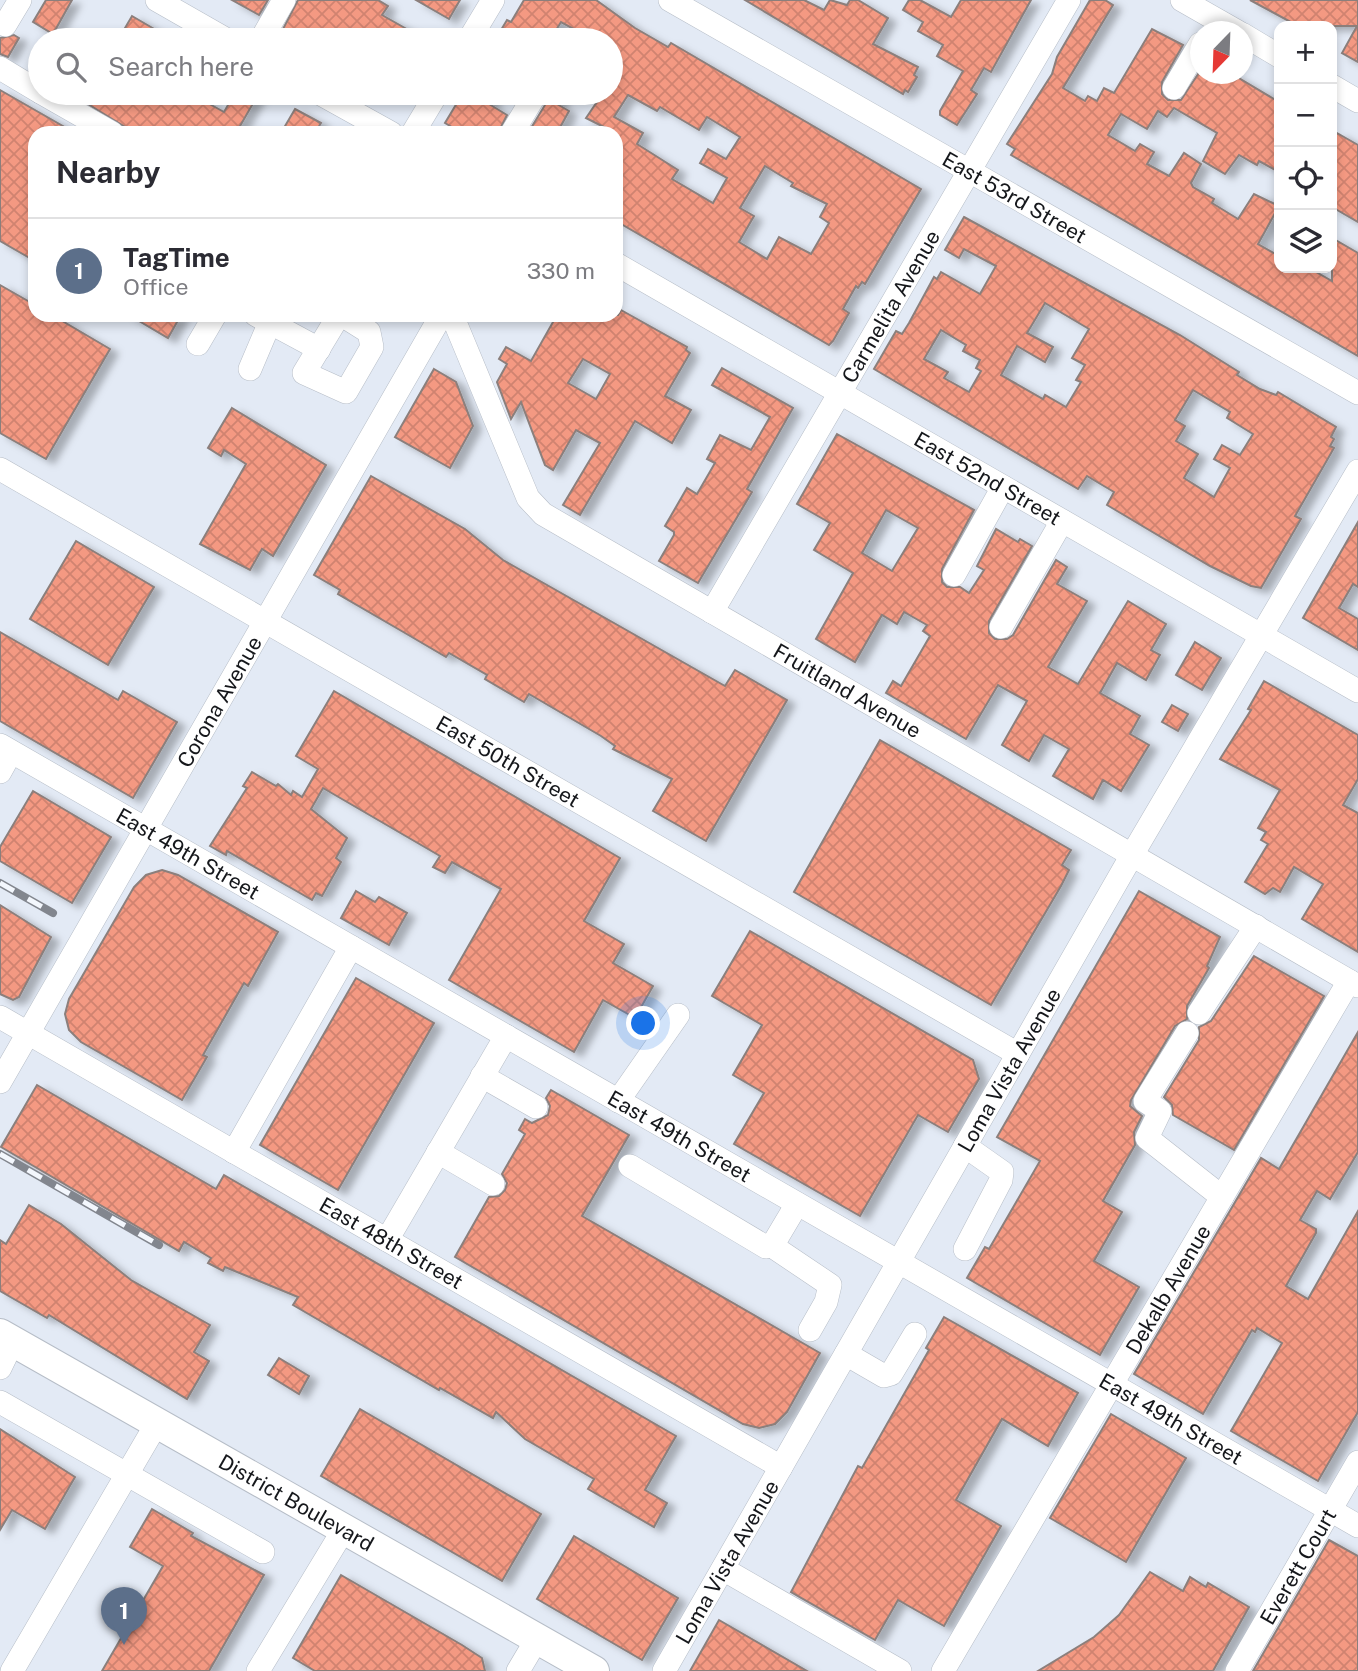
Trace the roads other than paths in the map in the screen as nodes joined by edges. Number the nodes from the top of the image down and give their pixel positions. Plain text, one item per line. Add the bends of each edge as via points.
1 (20, 0) edge
2 (284, 0) edge
3 (493, 0) edge
4 (670, 0) edge
5 (1069, 0) edge
6 (1182, 0) edge
7 (171, 4) edge
8 (1207, 21) edge
9 (5, 25) dead end
10 (208, 28) edge
11 (268, 28) edge
12 (476, 28) edge
13 (1253, 41) edge
14 (1274, 53) edge
15 (1190, 61) edge
16 (0, 68) edge
17 (28, 84) edge
18 (1174, 88) dead end
19 (1337, 89) edge
20 (1358, 101) edge
21 (64, 105) edge
22 (341, 105) edge
23 (431, 105) edge
24 (529, 105) edge
25 (100, 126) edge
26 (378, 126) edge
27 (418, 126) edge
28 (516, 126) edge
29 (969, 172) junction
30 (623, 268) edge
31 (211, 322) edge
32 (277, 322) edge
33 (279, 322) edge
34 (335, 322) edge
35 (352, 322) edge
36 (443, 322) edge
37 (444, 322) edge
38 (198, 344) dead end
39 (318, 349) junction
40 (250, 369) dead end
41 (840, 393) junction
42 (1358, 393) edge
43 (0, 469) edge
44 (1358, 471) edge
45 (1003, 487) junction
46 (1062, 521) junction
47 (954, 575) dead end
48 (712, 612) junction
49 (265, 621) junction
50 (1001, 627) dead end
51 (1261, 636) junction
52 (1358, 691) edge
53 (4, 756) edge
54 (146, 829) junction
55 (1132, 855) junction
56 (1256, 926) junction
57 (351, 947) junction
58 (1354, 983) edge
59 (1199, 1013) dead end
60 (678, 1015) dead end
61 (0, 1017) edge
62 (28, 1033) junction
63 (1187, 1033) dead end
64 (506, 1036) junction
65 (1018, 1054) junction
66 (482, 1076) junction
67 (0, 1082) edge
68 (618, 1101) junction
69 (536, 1107) dead end
70 (965, 1146) junction
71 (234, 1152) junction
72 (438, 1152) junction
73 (630, 1166) dead end
74 (493, 1184) dead end
75 (1222, 1197) junction
76 (797, 1204) junction
77 (387, 1240) junction
78 (772, 1246) junction
79 (965, 1249) dead end
80 (898, 1262) junction
81 (810, 1330) dead end
82 (915, 1334) dead end
83 (4, 1348) edge
84 (846, 1354) junction
85 (1112, 1385) junction
86 (0, 1402) edge
87 (157, 1423) junction
88 (1358, 1462) edge
89 (781, 1466) junction
90 (127, 1473) junction
91 (1330, 1510) junction
92 (1358, 1526) edge
93 (344, 1529) junction
94 (263, 1552) dead end
95 (723, 1569) junction
96 (537, 1639) junction
97 (12, 1671) edge
98 (258, 1671) edge
99 (518, 1671) edge
100 (594, 1671) edge
101 (664, 1671) edge
102 (900, 1671) edge
103 (943, 1671) edge
104 (1237, 1671) edge

1 - 9 street
2 - 11 street
3 - 12 street
4 - 29 street, East 53rd Street
5 - 29 street, Carmelita Avenue
6 - 8 street
7 - 10 street
13 - 14 street
15 - 18 street
16 - 17 street
19 - 20 street
21 - 25 street
22 - 26 street
23 - 27 street
24 - 28 street
29 - 41 street, Carmelita Avenue
29 - 42 street, East 53rd Street
30 - 41 street, East 52nd Street
31 - 38 street
32 - 40 street
33 - 39 street
34 - 39 street
35 - 39 street via 369,332 372,346 346,392 304,373
36 - 49 street, Corona Avenue
37 - 48 street, Fruitland Avenue via 534,507
41 - 45 street, East 52nd Street
41 - 48 street, Carmelita Avenue
43 - 49 street, East 50th Street
44 - 51 street, Loma Vista Avenue
45 - 46 street, East 52nd Street
45 - 47 street
46 - 50 street
46 - 51 street, East 52nd Street
48 - 55 street, Fruitland Avenue
49 - 54 street, Corona Avenue
49 - 65 street, East 50th Street
51 - 52 street, East 52nd Street
51 - 55 street, Loma Vista Avenue
53 - 54 street, East 49th Street
54 - 57 street, East 49th Street
54 - 62 street, Corona Avenue
55 - 56 street, Fruitland Avenue
55 - 65 street, Loma Vista Avenue
56 - 58 street, Fruitland Avenue
56 - 59 street
57 - 64 street, East 49th Street
57 - 71 street
58 - 75 street, Dekalb Avenue
60 - 68 street
61 - 62 street, East 48th Street
62 - 67 street, Corona Avenue
62 - 71 street, East 48th Street
63 - 75 street via 1145,1101 1160,1111 1147,1138
64 - 66 street
64 - 68 street, East 49th Street
65 - 70 street, Loma Vista Avenue
66 - 69 street
66 - 72 street
68 - 76 street, East 49th Street
70 - 79 street via 1002,1172
70 - 80 street, Loma Vista Avenue
71 - 77 street, East 48th Street
72 - 74 street
72 - 77 street
73 - 78 street via 766,1247
75 - 85 street, Dekalb Avenue
76 - 78 street
76 - 80 street, East 49th Street
77 - 89 street, East 48th Street
78 - 81 street via 830,1285
80 - 84 street, Loma Vista Avenue
80 - 85 street, East 49th Street
82 - 84 street via 891,1374 884,1376
83 - 87 main road, District Boulevard
84 - 89 street, Loma Vista Avenue
85 - 91 street, East 49th Street
85 - 103 street, Dekalb Avenue
86 - 90 street
87 - 90 street
87 - 93 main road, District Boulevard
88 - 91 street, Everett Court
89 - 95 street, Loma Vista Avenue
90 - 94 street
90 - 97 street
91 - 92 street, East 49th Street
91 - 104 street, Everett Court
93 - 96 main road, District Boulevard
93 - 98 street
95 - 101 street, Loma Vista Avenue
95 - 102 street
96 - 99 street
96 - 100 main road, District Boulevard

